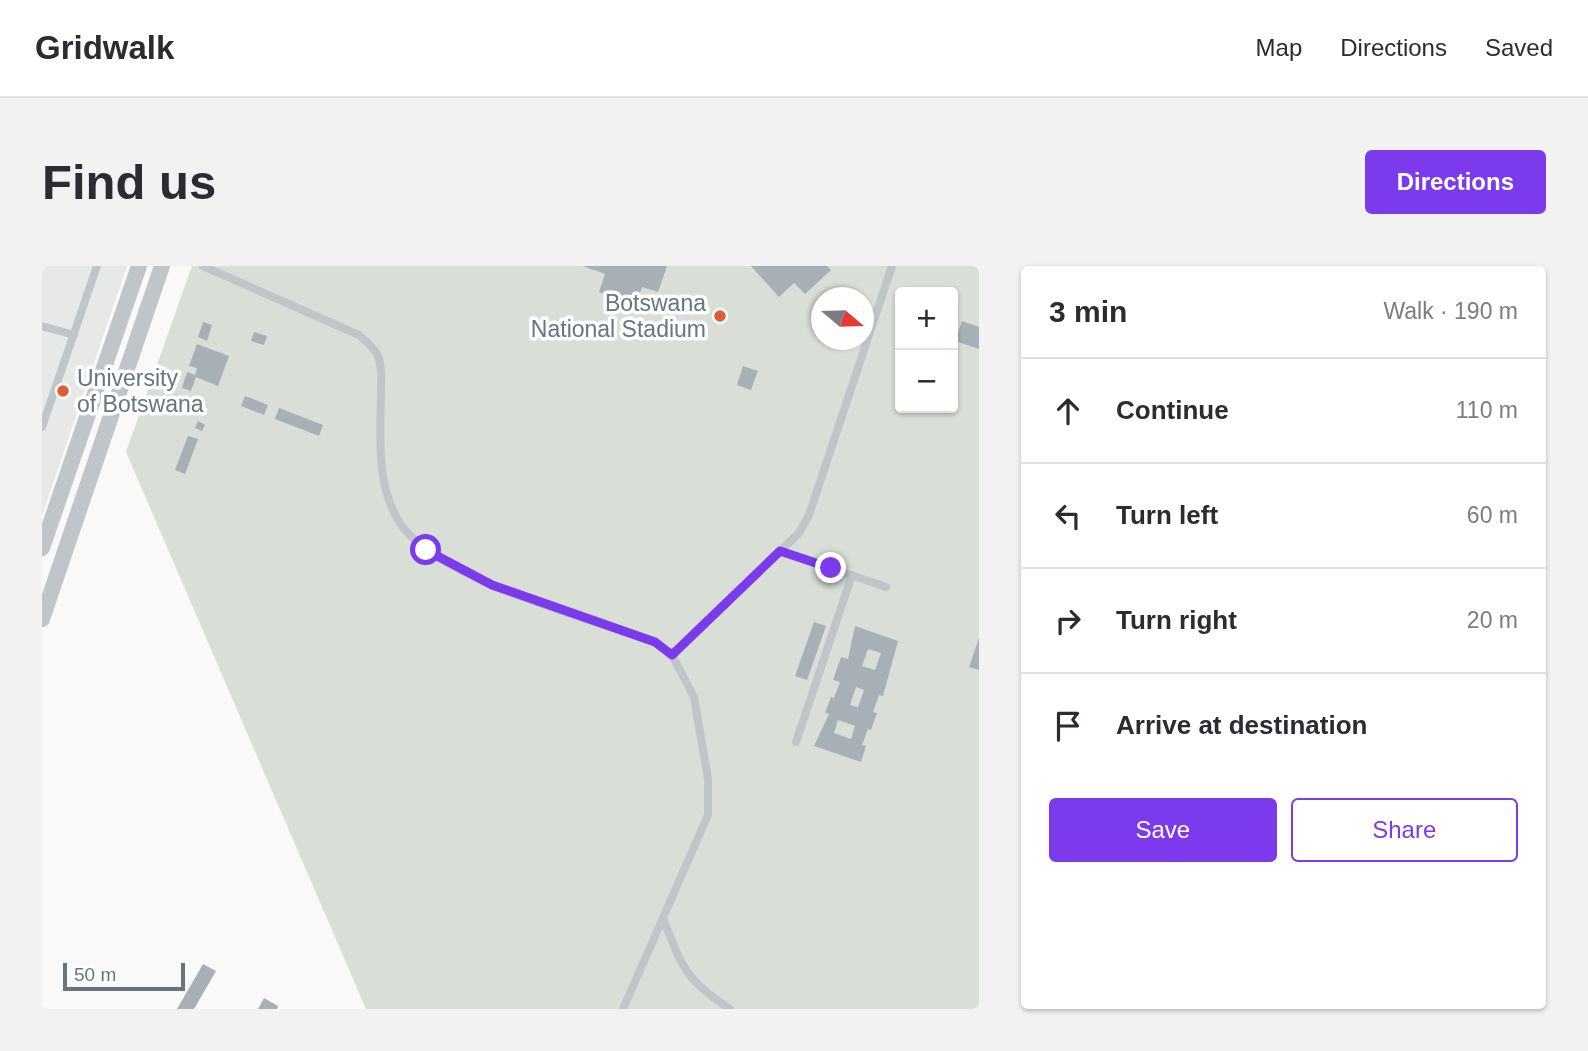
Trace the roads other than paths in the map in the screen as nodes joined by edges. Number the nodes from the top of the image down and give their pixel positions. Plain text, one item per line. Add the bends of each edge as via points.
1 (97, 266) edge
2 (139, 266) edge
3 (162, 266) edge
4 (203, 266) edge
5 (892, 266) edge
6 (42, 326) edge
7 (74, 335) junction
8 (42, 427) edge
9 (42, 548) edge
10 (780, 551) junction
11 (852, 575) junction
12 (886, 587) dead end
13 (42, 619) edge
14 (672, 655) junction
15 (796, 742) dead end
16 (664, 921) junction
17 (623, 1009) edge
18 (730, 1009) edge

1 - 7 lane
2 - 9 street
3 - 13 street
4 - 14 lane via 359,335 373,347 382,374 380,452 387,493 401,525 426,550 492,585 655,642
5 - 10 lane via 809,515 799,533
6 - 7 lane
7 - 8 lane
10 - 11 lane
10 - 14 lane
11 - 12 lane
11 - 15 lane
14 - 16 lane via 694,696 709,800 702,834
16 - 17 lane
16 - 18 lane via 683,969 700,989

